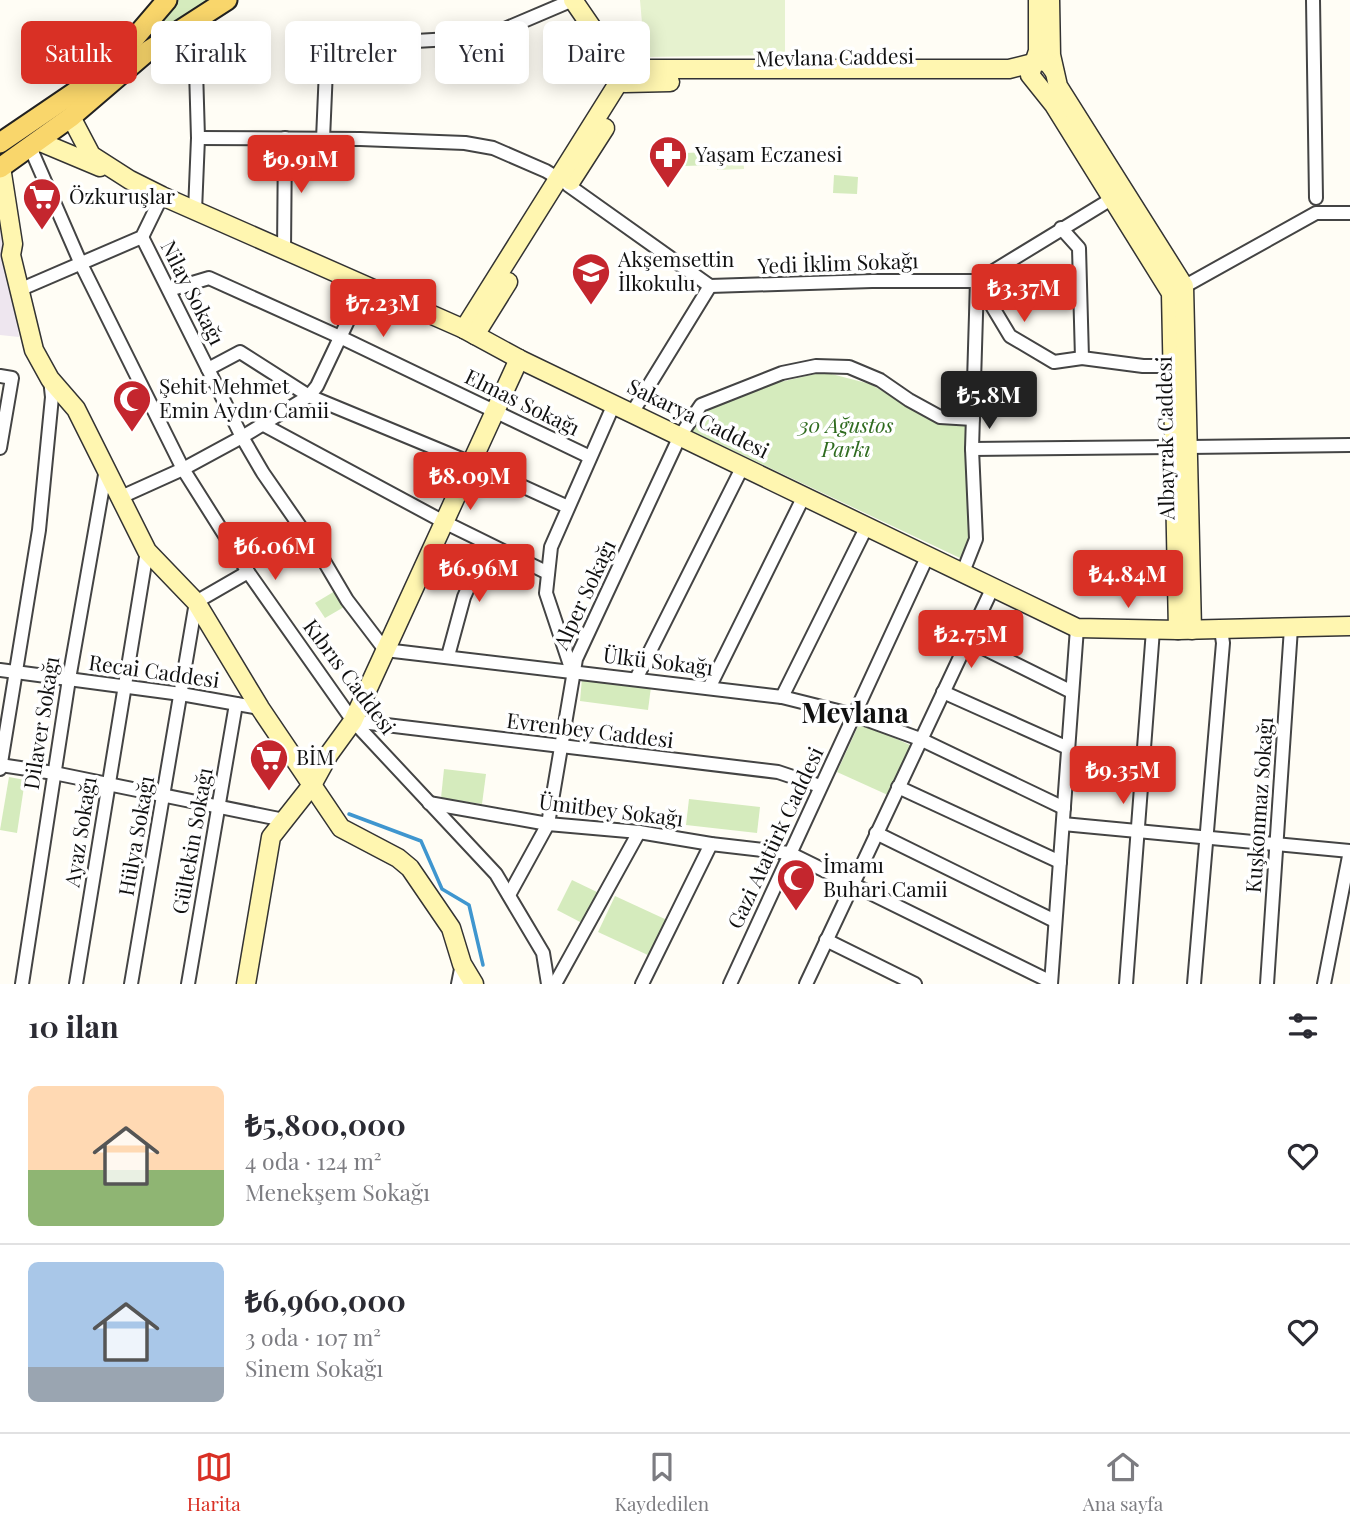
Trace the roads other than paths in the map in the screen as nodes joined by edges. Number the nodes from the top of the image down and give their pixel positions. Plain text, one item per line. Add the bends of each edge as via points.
1 (167, 0) edge
2 (573, 0) edge
3 (584, 0) edge
4 (1038, 0) edge
5 (1050, 0) edge
6 (1313, 0) edge
7 (220, 3) edge
8 (587, 21) edge
9 (596, 21) edge
10 (1034, 64) junction
11 (1054, 71) junction
12 (650, 76) edge
13 (650, 76) edge
14 (196, 84) edge
15 (624, 84) edge
16 (1038, 84) junction
17 (71, 117) junction
18 (198, 138) junction
19 (285, 138) junction
20 (323, 139) junction
21 (0, 144) edge
22 (34, 144) junction
23 (1, 168) edge
24 (130, 180) junction
25 (564, 182) junction
26 (1119, 195) junction
27 (162, 196) junction
28 (1315, 198) dead end
29 (195, 211) junction
30 (1350, 213) edge
31 (1061, 228) junction
32 (142, 237) junction
33 (284, 251) junction
34 (81, 264) junction
35 (977, 281) junction
36 (709, 286) junction
37 (364, 287) junction
38 (19, 290) junction
39 (169, 290) junction
40 (1178, 290) junction
41 (469, 332) junction
42 (340, 337) junction
43 (1082, 358) junction
44 (520, 359) junction
45 (1180, 367) junction
46 (208, 369) junction
47 (6, 377) edge
48 (50, 379) junction
49 (309, 396) junction
50 (614, 404) junction
51 (495, 411) junction
52 (632, 413) junction
53 (973, 419) junction
54 (262, 424) junction
55 (680, 436) junction
56 (242, 437) junction
57 (1350, 445) edge
58 (1180, 447) junction
59 (0, 448) edge
60 (972, 449) junction
61 (590, 457) junction
62 (471, 463) junction
63 (743, 466) junction
64 (106, 468) junction
65 (183, 469) junction
66 (804, 496) junction
67 (121, 497) junction
68 (568, 508) junction
69 (444, 522) junction
70 (867, 526) junction
71 (487, 545) junction
72 (147, 551) junction
73 (928, 555) junction
74 (248, 572) junction
75 (963, 572) junction
76 (548, 573) junction
77 (993, 587) junction
78 (196, 601) junction
79 (1350, 626) edge
80 (1077, 628) junction
81 (1291, 628) junction
82 (1221, 629) junction
83 (1153, 630) junction
84 (1185, 630) junction
85 (967, 640) junction
86 (385, 650) junction
87 (448, 656) junction
88 (0, 670) edge
89 (572, 671) junction
90 (15, 673) junction
91 (69, 679) junction
92 (636, 679) junction
93 (124, 686) junction
94 (709, 688) junction
95 (943, 692) junction
96 (1072, 692) junction
97 (181, 694) junction
98 (782, 697) junction
99 (236, 704) junction
100 (260, 708) junction
101 (854, 715) junction
102 (353, 721) junction
103 (920, 740) junction
104 (560, 747) junction
105 (1068, 748) junction
106 (0, 767) edge
107 (54, 774) junction
108 (109, 785) junction
109 (312, 785) junction
110 (820, 786) junction
111 (898, 787) junction
112 (164, 796) junction
113 (429, 803) junction
114 (219, 807) junction
115 (1064, 808) junction
116 (285, 820) junction
117 (548, 824) junction
118 (1063, 824) junction
119 (1138, 831) junction
120 (639, 832) junction
121 (876, 833) junction
122 (1206, 837) junction
123 (711, 844) junction
124 (1277, 844) junction
125 (1350, 851) edge
126 (789, 853) junction
127 (1060, 862) junction
128 (852, 885) junction
129 (509, 895) junction
130 (1055, 921) junction
131 (826, 940) junction
132 (462, 964) junction
133 (1051, 983) edge
134 (22, 984) edge
135 (76, 984) edge
136 (131, 984) edge
137 (188, 984) edge
138 (246, 984) edge
139 (256, 984) edge
140 (458, 984) edge
141 (474, 984) edge
142 (548, 984) edge
143 (555, 984) edge
144 (642, 984) edge
145 (730, 984) edge
146 (806, 984) edge
147 (915, 984) edge
148 (1126, 984) edge
149 (1194, 984) edge
150 (1267, 984) edge
151 (1324, 984) edge

1 - 21 main road via 121,54
2 - 8 street
2 - 20 street via 486,37 327,46
3 - 9 street
4 - 10 street
5 - 11 street, Albayrak Caddesi
6 - 28 street
7 - 17 main road via 148,51
10 - 11 street via 1044,61
10 - 12 street, Mevlana Caddesi via 1009,69
10 - 16 street via 1030,75
11 - 16 street via 1050,82
11 - 26 street, Albayrak Caddesi
13 - 16 street, Mevlana Caddesi via 1015,79
14 - 18 street
15 - 25 street
16 - 26 street, Albayrak Caddesi
17 - 22 main road
17 - 24 street, Sakarya Caddesi via 91,155
18 - 19 street
18 - 29 street
19 - 20 street
19 - 33 street
20 - 25 street via 480,145
22 - 23 main road
22 - 24 street
22 - 34 street, Kıbrıs Caddesi
23 - 38 street
24 - 27 street, Sakarya Caddesi
25 - 36 street
25 - 41 street
26 - 31 street
26 - 40 street, Albayrak Caddesi
27 - 29 street, Sakarya Caddesi
27 - 32 street
29 - 33 street, Sakarya Caddesi
30 - 40 street via 1316,213
31 - 35 street
31 - 43 street via 1079,248
32 - 34 street
32 - 39 street, Nilay Sokağı
33 - 37 street, Sakarya Caddesi
34 - 38 street
34 - 65 street, Kıbrıs Caddesi
35 - 36 street, Yedi İklim Sokağı
35 - 43 street via 1010,336 1054,362
35 - 53 street
36 - 52 street
37 - 41 street, Sakarya Caddesi
37 - 42 street
38 - 48 street via 34,350
39 - 42 street, Elmas Sokağı via 209,278
39 - 46 street, Nilay Sokağı
40 - 45 street, Albayrak Caddesi
41 - 44 street, Sakarya Caddesi
42 - 49 street
42 - 51 street, Elmas Sokağı
43 - 45 street
44 - 50 street, Sakarya Caddesi
44 - 51 street
45 - 58 street, Albayrak Caddesi
46 - 49 street via 240,352
46 - 56 street, Nilay Sokağı
47 - 59 street
48 - 64 street via 76,409
48 - 90 street via 39,530
49 - 54 street
49 - 62 street
50 - 52 street, Sakarya Caddesi
50 - 61 street
51 - 61 street, Elmas Sokağı
51 - 62 street
52 - 55 street, Sakarya Caddesi
53 - 55 street, Alper Sokağı via 940,418 880,380 849,367 816,366 782,373 701,405
53 - 60 street
54 - 56 street
54 - 69 street
55 - 63 street, Sakarya Caddesi
55 - 89 street, Alper Sokağı
56 - 65 street
56 - 86 street, Nilay Sokağı via 347,600
57 - 58 street
58 - 60 street
58 - 84 street, Albayrak Caddesi
60 - 75 street via 976,539
61 - 68 street
62 - 68 street
62 - 69 street
63 - 66 street, Sakarya Caddesi
63 - 92 street
64 - 67 street
64 - 91 street, Dilaver Sokağı
65 - 67 street
65 - 74 street, Kıbrıs Caddesi
66 - 70 street, Sakarya Caddesi
66 - 94 street
67 - 72 street
68 - 76 street via 551,547
69 - 71 street
69 - 86 street
70 - 73 street, Sakarya Caddesi
70 - 98 street
71 - 76 street
71 - 87 street via 464,597
72 - 78 street
72 - 93 street
73 - 75 street, Sakarya Caddesi
73 - 101 street, Gazi Atatürk Caddesi
74 - 78 street
74 - 102 street, Kıbrıs Caddesi
75 - 77 street, Sakarya Caddesi
76 - 89 street via 546,593
77 - 80 street, Sakarya Caddesi
77 - 85 street
78 - 97 street
78 - 100 street
79 - 81 street, Sakarya Caddesi
80 - 83 street, Sakarya Caddesi
80 - 96 street
81 - 82 street, Sakarya Caddesi
81 - 124 street, Kuşkonmaz Sokağı
82 - 84 street, Sakarya Caddesi
82 - 122 street
83 - 84 street, Sakarya Caddesi
83 - 119 street
85 - 95 street
85 - 96 street
86 - 87 street, Ülkü Sokağı
86 - 102 street
87 - 89 street, Ülkü Sokağı
88 - 90 street, Recai Caddesi
89 - 92 street, Ülkü Sokağı
89 - 104 street, Alper Sokağı
90 - 91 street, Recai Caddesi
90 - 106 street
91 - 93 street, Recai Caddesi
91 - 107 street, Dilaver Sokağı
92 - 94 street, Ülkü Sokağı
93 - 97 street, Recai Caddesi
93 - 108 street, Ayaz Sokağı
94 - 98 street, Ülkü Sokağı
95 - 103 street
95 - 105 street
96 - 105 street
97 - 99 street, Recai Caddesi
97 - 112 street, Hülya Sokağı
98 - 101 street, Ülkü Sokağı
99 - 100 street, Recai Caddesi
99 - 114 street, Gültekin Sokağı
100 - 109 street
101 - 103 street, Ülkü Sokağı
101 - 110 street, Gazi Atatürk Caddesi
102 - 104 street, Evrenbey Caddesi
102 - 109 street
102 - 113 street, Kıbrıs Caddesi
103 - 111 street
103 - 115 street, Ülkü Sokağı
104 - 110 street, Evrenbey Caddesi via 778,772
104 - 117 street, Alper Sokağı
105 - 115 street
106 - 107 street
107 - 108 street
107 - 134 street, Dilaver Sokağı
108 - 112 street
108 - 135 street, Ayaz Sokağı
109 - 116 street
109 - 132 street via 341,828 410,868 451,929
110 - 126 street, Gazi Atatürk Caddesi
111 - 121 street
111 - 127 street
112 - 114 street
112 - 136 street, Hülya Sokağı
113 - 117 street, Ümitbey Sokağı
113 - 129 street, Kıbrıs Caddesi via 496,874
114 - 116 street
114 - 137 street, Gültekin Sokağı
115 - 118 street
116 - 138 street via 271,837
116 - 139 street
117 - 120 street, Ümitbey Sokağı
117 - 129 street, Alper Sokağı
118 - 119 street
118 - 127 street
119 - 122 street
119 - 148 street
120 - 123 street, Ümitbey Sokağı
120 - 143 street
121 - 128 street
121 - 130 street
122 - 124 street
122 - 149 street
123 - 126 street, Ümitbey Sokağı
123 - 144 street
124 - 125 street
124 - 150 street, Kuşkonmaz Sokağı
125 - 151 street
126 - 128 street
126 - 145 street, Gazi Atatürk Caddesi
127 - 130 street
128 - 131 street
128 - 133 street
129 - 142 street, Kıbrıs Caddesi via 543,953
130 - 133 street
131 - 146 street
131 - 147 street
132 - 140 street
132 - 141 street

